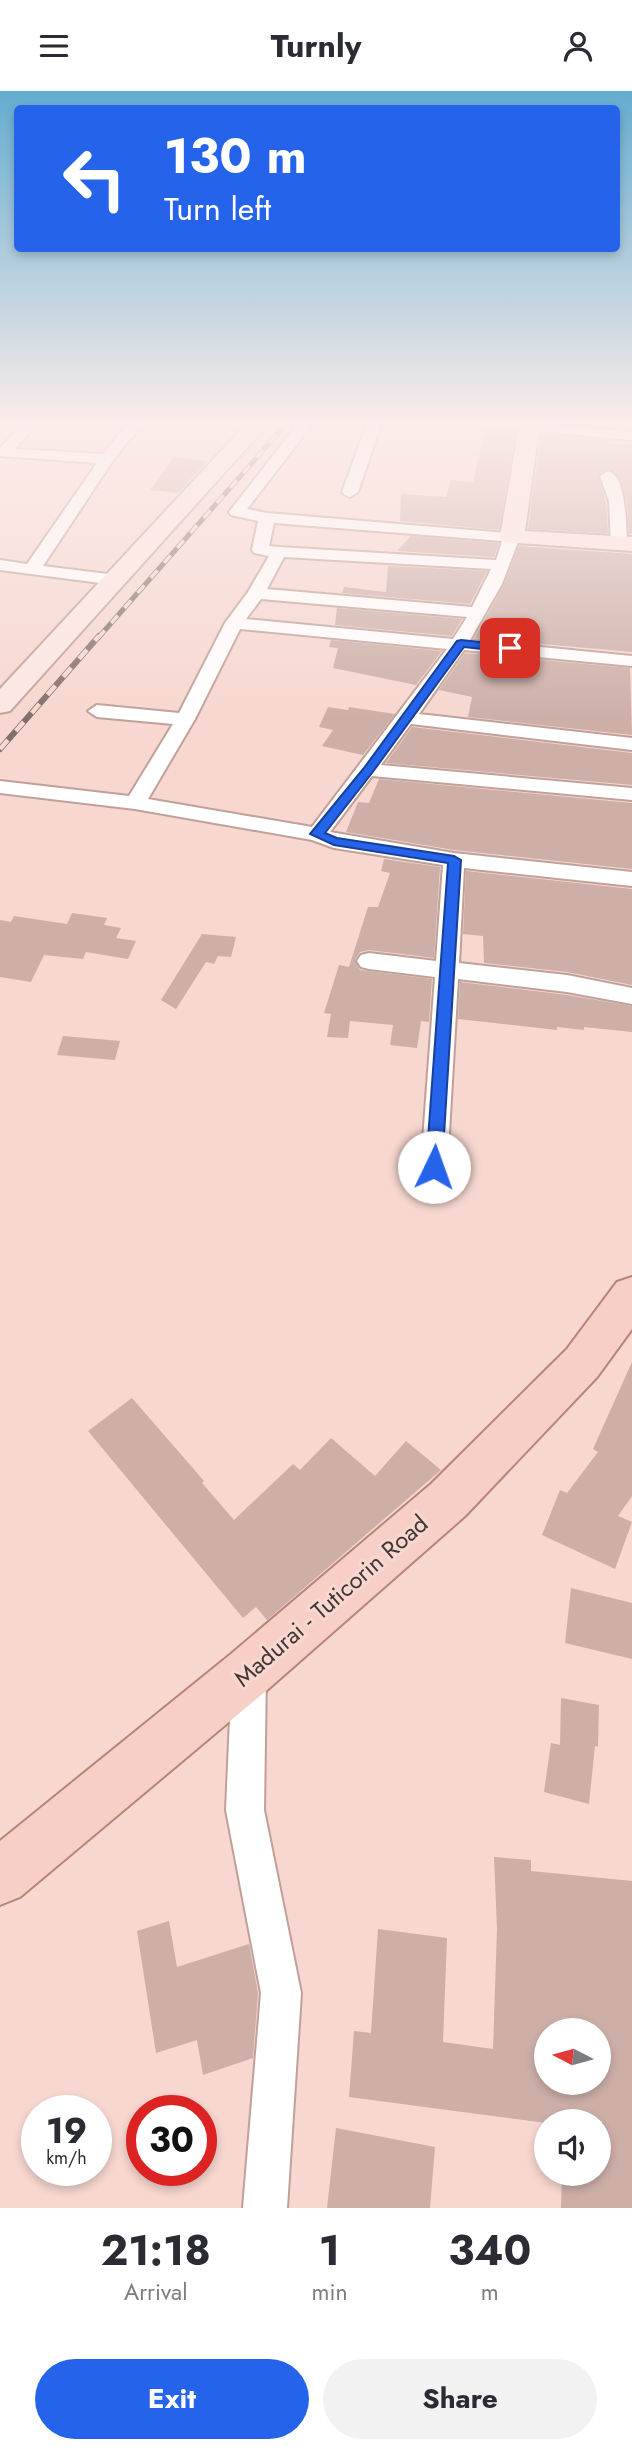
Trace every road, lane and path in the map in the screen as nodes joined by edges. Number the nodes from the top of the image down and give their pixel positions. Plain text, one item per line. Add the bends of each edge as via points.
1 (67, 520) edge
2 (172, 520) edge
3 (266, 520) edge
4 (301, 520) edge
5 (515, 520) edge
6 (621, 520) edge
7 (512, 537) junction
8 (626, 543) edge
9 (279, 552) junction
10 (0, 565) edge
11 (501, 565) junction
12 (32, 569) junction
13 (117, 580) junction
14 (256, 593) junction
15 (477, 613) junction
16 (234, 623) junction
17 (461, 643) junction
18 (632, 661) edge
19 (0, 705) edge
20 (97, 711) dead end
21 (406, 717) junction
22 (185, 719) junction
23 (632, 744) edge
24 (368, 771) junction
25 (0, 787) edge
26 (632, 794) edge
27 (135, 803) junction
28 (317, 834) junction
29 (454, 860) junction
30 (632, 879) edge
31 (369, 961) dead end
32 (447, 972) junction
33 (632, 996) edge
34 (434, 1167) dead end
35 (632, 1295) edge
36 (249, 1672) junction
37 (0, 1852) edge
38 (0, 1877) edge
39 (265, 2208) edge

1 - 12 street
2 - 13 street
3 - 9 street via 260,549
4 - 7 street
5 - 7 street
6 - 8 street
7 - 8 street
7 - 11 street
9 - 11 street
9 - 14 street
10 - 12 street
11 - 15 street
12 - 13 street
13 - 19 street
14 - 15 street
14 - 16 street
15 - 17 street
16 - 17 street
16 - 22 street
17 - 18 street
17 - 21 street
20 - 22 street
21 - 23 street
21 - 24 street
22 - 27 street
24 - 26 street
24 - 28 street
25 - 27 street
27 - 28 street
28 - 29 street via 334,841
29 - 30 street
29 - 32 street
31 - 32 street
32 - 33 street via 581,984
32 - 34 street
35 - 36 main road, Madurai - Tuticorin Road via 582,1363 449,1500
36 - 37 street via 206,1688
36 - 38 main road, Madurai - Tuticorin Road
36 - 39 street via 245,1810 281,1993

